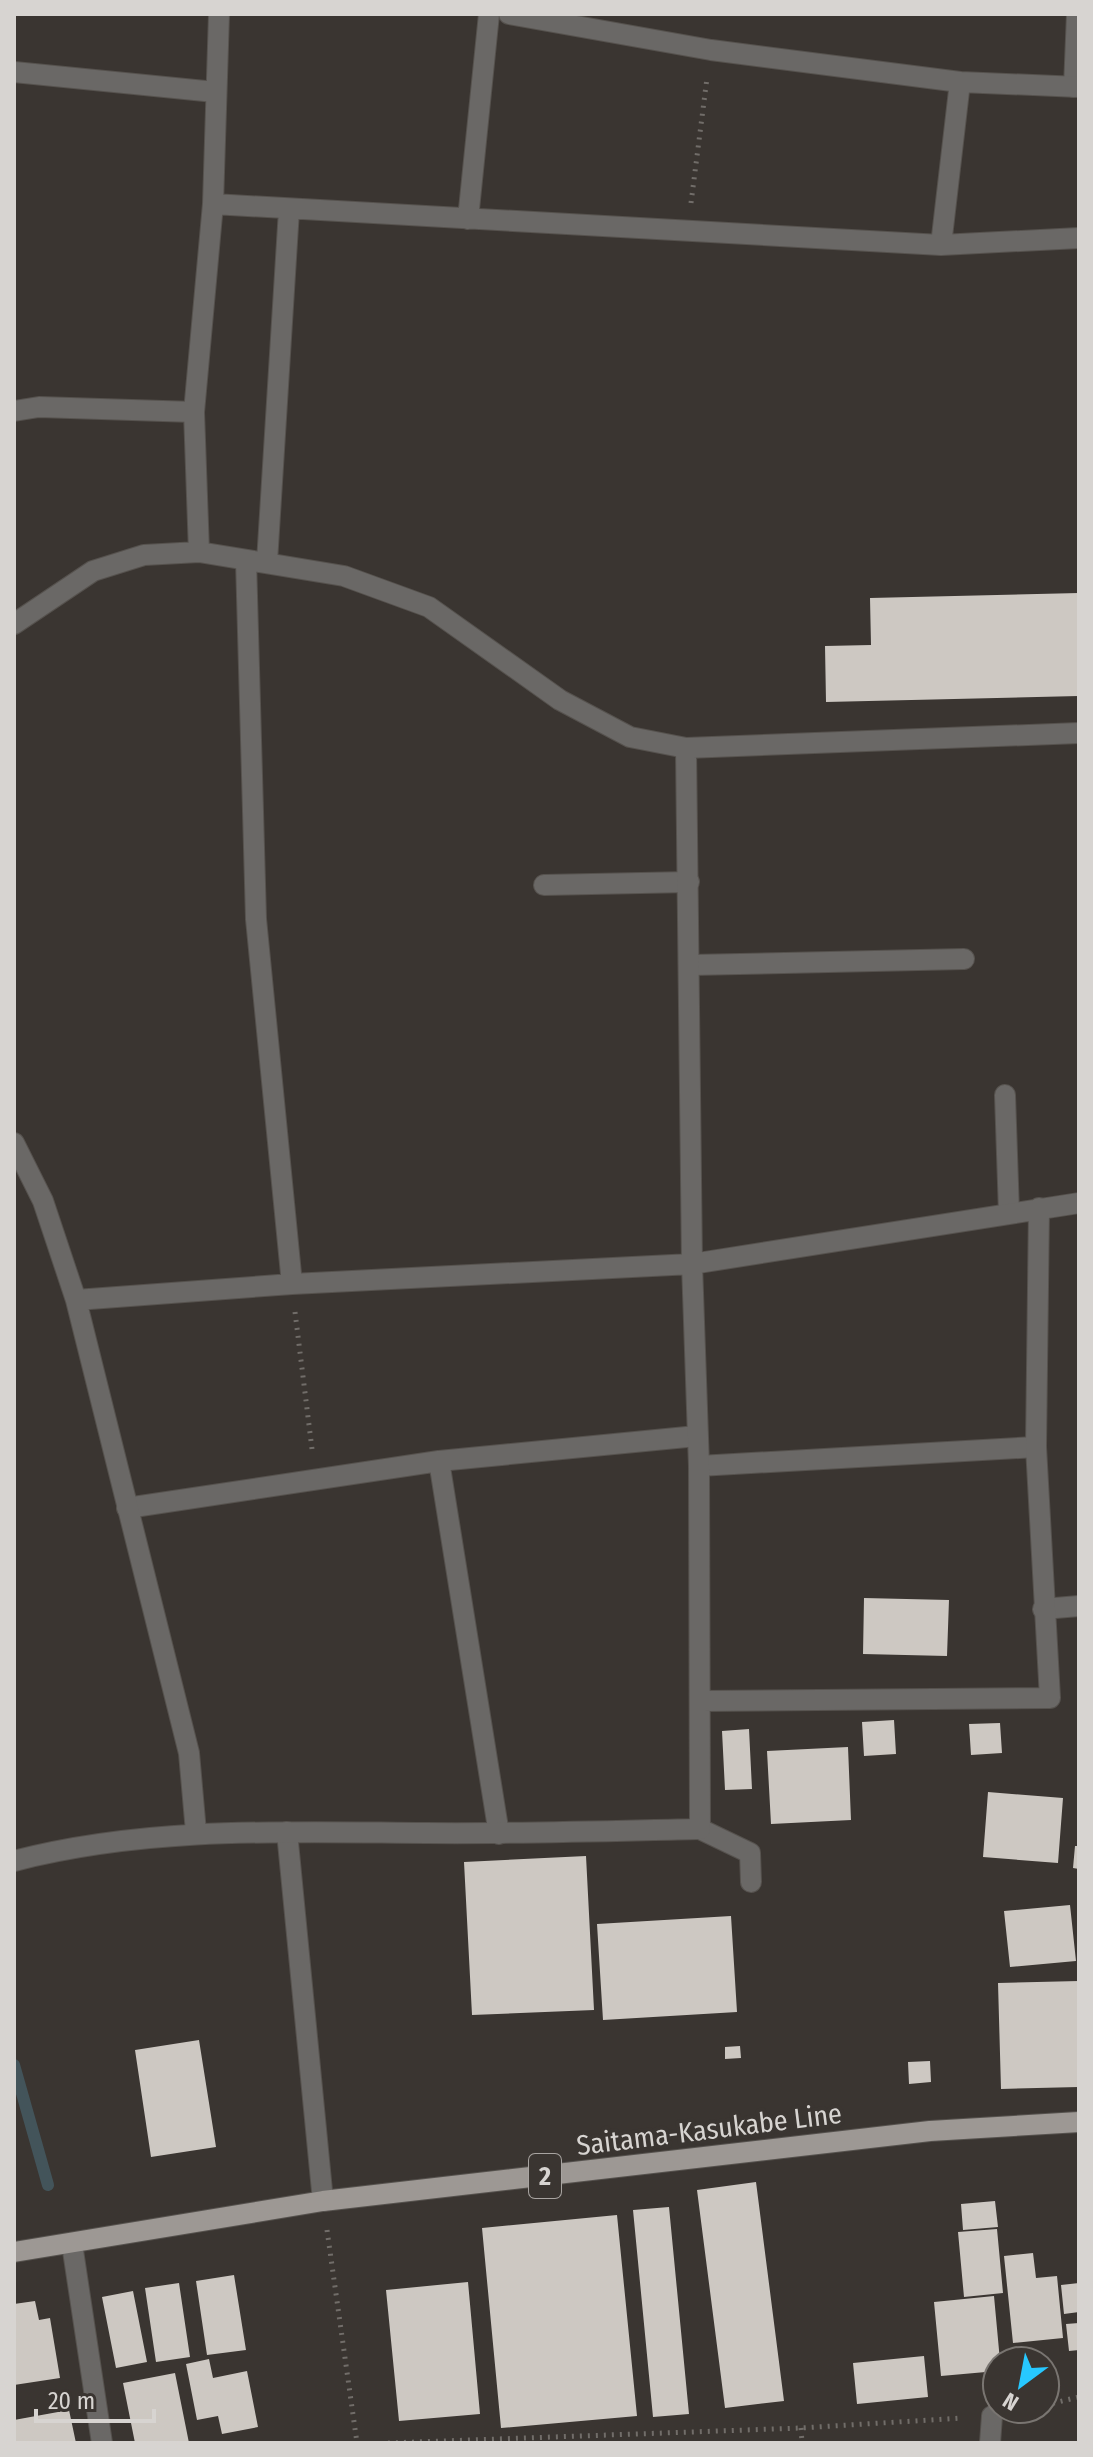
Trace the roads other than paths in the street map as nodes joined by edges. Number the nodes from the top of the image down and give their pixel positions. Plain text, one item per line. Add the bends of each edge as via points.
1 (219, 14) edge
2 (489, 14) edge
3 (509, 14) edge
4 (1077, 14) edge
5 (14, 72) edge
6 (960, 82) junction
7 (1076, 87) edge
8 (215, 92) junction
9 (213, 204) junction
10 (289, 210) junction
11 (468, 219) junction
12 (1079, 238) edge
13 (941, 245) junction
14 (14, 411) edge
15 (194, 412) junction
16 (199, 552) junction
17 (246, 560) junction
18 (267, 562) junction
19 (14, 624) edge
20 (1079, 733) edge
21 (686, 748) junction
22 (689, 882) junction
23 (544, 885) dead end
24 (964, 959) dead end
25 (691, 965) junction
26 (1005, 1095) dead end
27 (14, 1143) edge
28 (1079, 1203) edge
29 (1039, 1208) junction
30 (1009, 1213) junction
31 (692, 1264) junction
32 (292, 1284) junction
33 (76, 1300) junction
34 (697, 1436) junction
35 (1036, 1447) junction
36 (439, 1461) junction
37 (699, 1466) junction
38 (127, 1508) junction
39 (1079, 1606) edge
40 (1043, 1609) junction
41 (700, 1701) junction
42 (700, 1829) junction
43 (196, 1832) junction
44 (287, 1832) junction
45 (499, 1834) junction
46 (14, 1861) edge
47 (751, 1882) dead end
48 (1079, 2122) edge
49 (323, 2201) junction
50 (72, 2244) junction
51 (14, 2252) edge
52 (102, 2443) edge

1 - 8 street
2 - 11 street
3 - 6 street via 711,50
4 - 7 street
5 - 8 street
6 - 7 street
6 - 13 street
8 - 9 street
9 - 10 street
9 - 15 street
10 - 11 street
10 - 18 street
11 - 13 street
12 - 13 street
14 - 15 street via 39,407
15 - 16 street
16 - 17 street
16 - 19 street via 144,555 93,571
17 - 18 street
17 - 32 street via 256,919
18 - 21 street via 344,576 429,607 560,700 630,737
20 - 21 street
21 - 22 street
22 - 23 street
22 - 25 street
24 - 25 street
25 - 31 street
26 - 30 street
27 - 33 street via 43,1201
28 - 29 street
29 - 30 street
29 - 35 street
30 - 31 street
31 - 32 street
31 - 34 street
32 - 33 street
33 - 38 street
34 - 36 street
34 - 37 street
35 - 37 street
35 - 40 street
36 - 38 street
36 - 45 street
37 - 41 street
38 - 43 street via 189,1753
39 - 40 street
40 - 41 street via 1050,1698
41 - 42 street
42 - 45 street
42 - 47 street via 750,1853
43 - 44 street
43 - 46 street
44 - 45 street
44 - 49 street
48 - 49 main road, Saitama-Kasukabe Line / 2 via 930,2131
49 - 50 main road, Saitama-Kasukabe Line / 2
50 - 51 main road, Saitama-Kasukabe Line / 2
50 - 52 street

